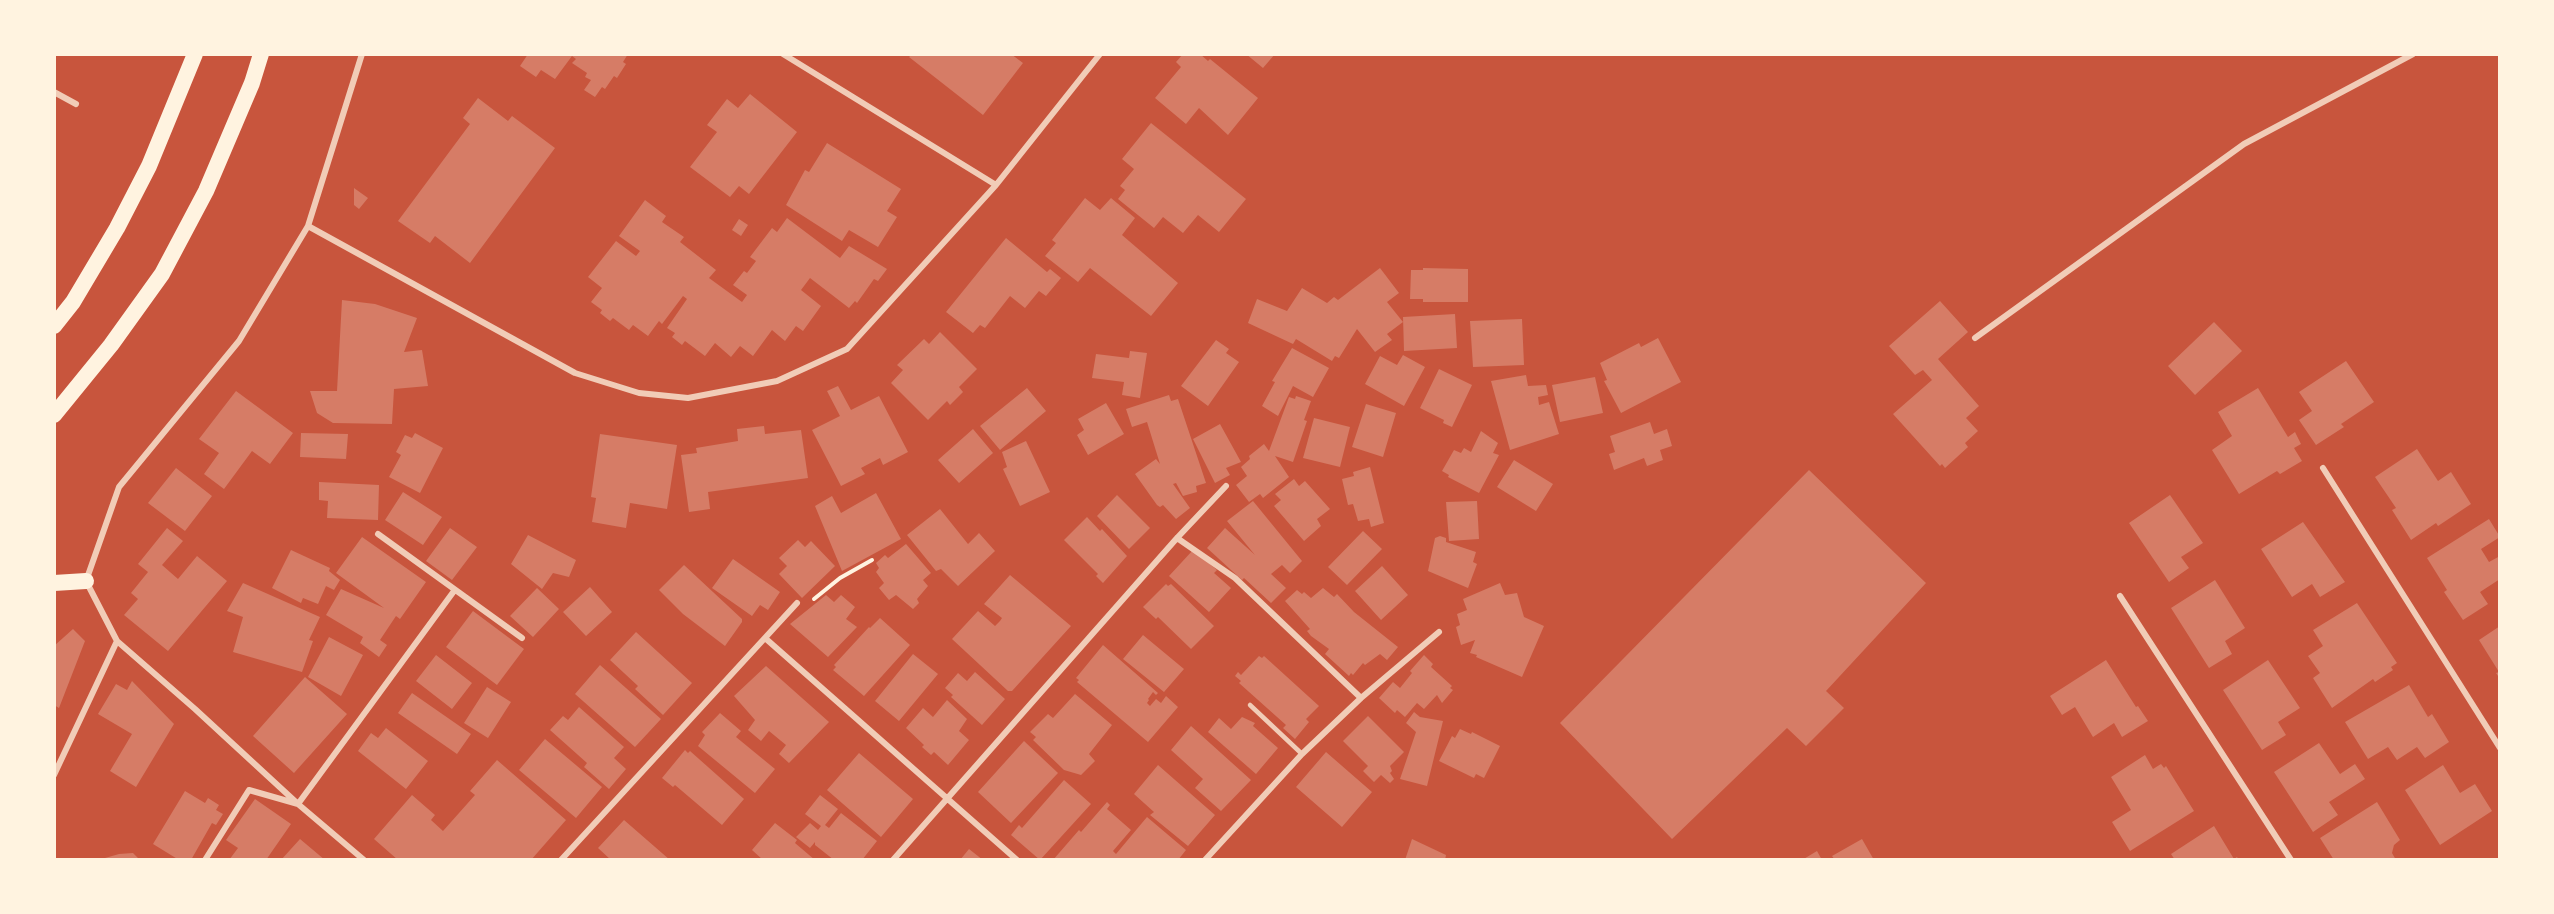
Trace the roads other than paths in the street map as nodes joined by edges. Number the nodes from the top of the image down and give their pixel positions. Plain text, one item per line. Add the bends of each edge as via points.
1 (261, 54) edge
2 (362, 54) edge
3 (783, 54) edge
4 (1100, 54) edge
5 (2413, 54) edge
6 (194, 56) edge
7 (54, 92) edge
8 (76, 104) dead end
9 (996, 185) junction
10 (308, 226) junction
11 (54, 326) edge
12 (1975, 338) dead end
13 (54, 415) edge
14 (2323, 468) dead end
15 (1226, 486) dead end
16 (378, 534) dead end
17 (1176, 538) junction
18 (54, 582) edge
19 (86, 582) junction
20 (454, 591) junction
21 (2120, 596) dead end
22 (797, 603) road end
23 (1439, 632) dead end
24 (522, 638) dead end
25 (765, 638) junction
26 (117, 641) junction
27 (1361, 698) junction
28 (1250, 705) dead end
29 (2500, 748) edge
30 (1302, 754) junction
31 (54, 775) edge
32 (949, 798) junction
33 (298, 804) junction
34 (205, 860) edge
35 (364, 860) edge
36 (561, 860) edge
37 (892, 860) edge
38 (1017, 860) edge
39 (1205, 860) edge
40 (2291, 860) edge

1 - 13 highway via 206,191 162,274
2 - 10 street
3 - 9 street
4 - 9 street
5 - 12 street via 2244,144
6 - 11 highway via 149,166 117,228 74,302
7 - 8 street
9 - 10 street via 847,349 777,381 688,398 639,393 575,373
10 - 19 street via 239,341 119,487
14 - 29 street
15 - 17 street
16 - 20 street
17 - 27 street via 1235,578
17 - 32 street
18 - 19 highway
19 - 26 street
20 - 24 street
20 - 33 street
21 - 40 street
22 - 25 street
23 - 27 street
25 - 32 street
25 - 36 street
26 - 31 street
26 - 33 street
27 - 30 street
28 - 30 lane
30 - 39 street
32 - 37 street
32 - 38 street
33 - 34 street via 249,790
33 - 35 street

